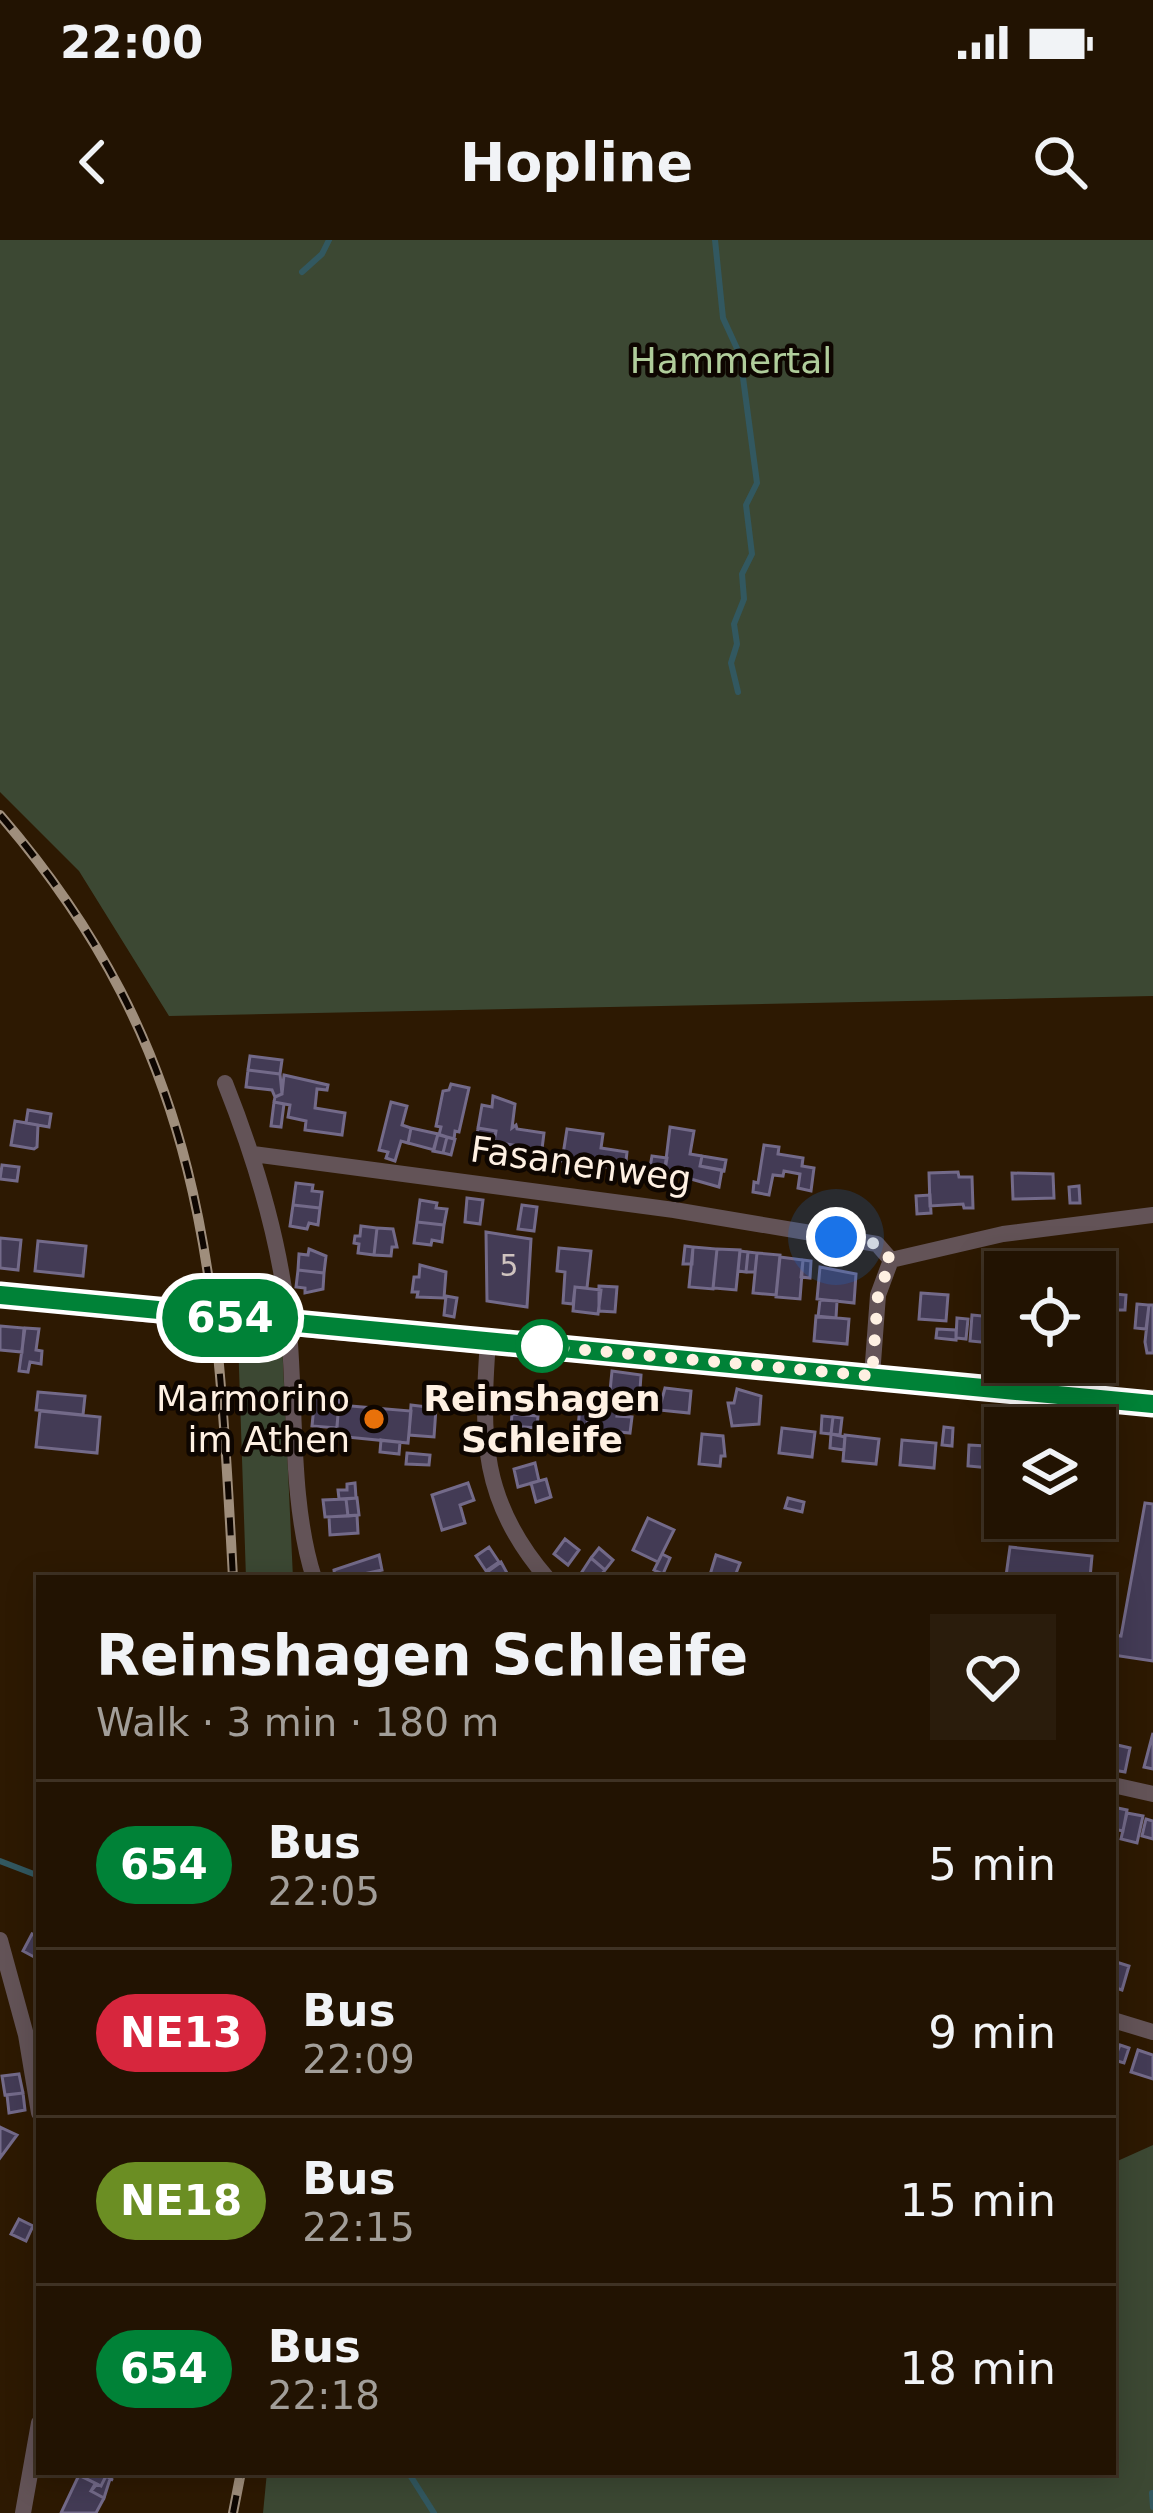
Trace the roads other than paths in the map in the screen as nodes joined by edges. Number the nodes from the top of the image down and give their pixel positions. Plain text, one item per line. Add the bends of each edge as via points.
1 (225, 1083) dead end
2 (253, 1154) junction
3 (1153, 1215) edge
4 (891, 1260) junction
5 (0, 1295) edge
6 (286, 1324) junction
7 (488, 1341) junction
8 (872, 1376) junction
9 (1153, 1404) edge
10 (313, 1575) edge
11 (545, 1575) edge
12 (1116, 1786) edge
13 (1153, 1794) edge
14 (0, 1940) edge
15 (1116, 2021) edge
16 (1153, 2032) edge
17 (36, 2095) edge
18 (36, 2439) edge
19 (23, 2513) edge

1 - 2 street
2 - 4 street, Fasanenweg via 674,1210 877,1244
2 - 6 street
3 - 4 street via 1003,1234
4 - 8 street via 878,1295
5 - 6 main road, bridge
6 - 7 main road
6 - 10 street
7 - 8 main road
7 - 11 street via 483,1423 490,1474 509,1527
8 - 9 main road
12 - 13 street
14 - 17 street
15 - 16 street
18 - 19 street

